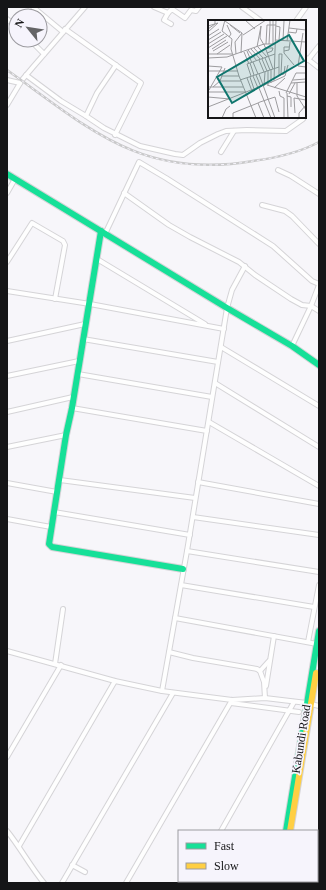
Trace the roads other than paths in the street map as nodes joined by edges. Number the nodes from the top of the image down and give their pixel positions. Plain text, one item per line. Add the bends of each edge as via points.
1 (33, 7) edge
2 (85, 7) edge
3 (154, 7) edge
4 (199, 7) edge
5 (242, 7) edge
6 (306, 7) edge
7 (168, 14) junction
8 (260, 20) edge
9 (297, 20) edge
10 (171, 24) dead end
11 (64, 31) junction
12 (319, 46) edge
13 (38, 48) edge
14 (44, 54) junction
15 (306, 58) edge
16 (116, 65) junction
17 (319, 68) edge
18 (26, 75) junction
19 (7, 80) edge
20 (20, 83) junction
21 (7, 105) edge
22 (86, 116) junction
23 (303, 119) dead end
24 (234, 131) junction
25 (115, 135) junction
26 (221, 152) dead end
27 (278, 170) dead end
28 (7, 174) edge
29 (16, 179) junction
30 (7, 193) edge
31 (124, 193) junction
32 (319, 194) edge
33 (262, 205) dead end
34 (103, 232) junction
35 (319, 244) edge
36 (97, 260) junction
37 (7, 262) edge
38 (245, 266) junction
39 (319, 284) edge
40 (7, 291) edge
41 (55, 299) junction
42 (90, 304) junction
43 (311, 306) junction
44 (227, 308) junction
45 (319, 311) edge
46 (85, 324) junction
47 (208, 325) junction
48 (224, 329) junction
49 (83, 339) junction
50 (7, 341) edge
51 (292, 346) junction
52 (221, 347) junction
53 (79, 360) junction
54 (218, 362) junction
55 (319, 365) edge
56 (78, 374) junction
57 (7, 376) edge
58 (215, 383) junction
59 (73, 397) junction
60 (212, 397) junction
61 (319, 406) edge
62 (72, 408) junction
63 (7, 412) edge
64 (209, 422) junction
65 (207, 431) junction
66 (66, 435) junction
67 (7, 446) edge
68 (319, 448) edge
69 (60, 480) junction
70 (198, 482) junction
71 (7, 483) edge
72 (319, 486) edge
73 (57, 492) junction
74 (195, 498) junction
75 (319, 504) edge
76 (54, 512) junction
77 (192, 517) junction
78 (7, 519) edge
79 (51, 527) junction
80 (190, 535) junction
81 (319, 535) edge
82 (187, 551) junction
83 (183, 569) junction
84 (319, 572) edge
85 (181, 585) junction
86 (319, 585) edge
87 (314, 607) junction
88 (64, 609) dead end
89 (175, 618) junction
90 (319, 631) edge
91 (274, 636) junction
92 (308, 642) junction
93 (317, 644) junction
94 (7, 651) edge
95 (169, 652) junction
96 (270, 660) junction
97 (55, 664) junction
98 (61, 666) junction
99 (260, 671) junction
100 (115, 681) junction
101 (265, 688) junction
102 (162, 692) junction
103 (172, 693) junction
104 (265, 698) junction
105 (232, 701) junction
106 (294, 702) junction
107 (309, 703) junction
108 (319, 706) edge
109 (289, 712) junction
110 (299, 712) dead end
111 (7, 757) edge
112 (222, 830) edge
113 (287, 830) edge
114 (7, 831) edge
115 (19, 846) junction
116 (72, 865) junction
117 (85, 872) dead end
118 (44, 883) edge
119 (62, 883) edge
120 (126, 883) edge

1 - 11 street
2 - 11 street
3 - 7 street
4 - 7 street via 196,11 189,11 184,18 172,9
5 - 8 street
6 - 9 street
7 - 10 street via 164,20
11 - 14 street
11 - 16 street
12 - 15 street
13 - 14 street
14 - 18 street
15 - 17 street
16 - 22 street via 97,93
16 - 25 street via 141,83
18 - 20 street
18 - 22 street
19 - 20 street
20 - 21 street
22 - 25 street
23 - 24 street via 286,131
24 - 25 street via 218,134 183,155 140,146
24 - 26 street
27 - 32 street
28 - 29 street
29 - 30 street
29 - 34 street
31 - 34 street
31 - 38 street via 190,237
31 - 39 street via 139,162 273,246 312,281
33 - 35 street via 292,216
34 - 36 street
34 - 44 street
36 - 42 street
36 - 47 street
37 - 41 street via 32,223 63,241
38 - 43 street via 291,299 302,305
38 - 44 street via 232,290
39 - 43 street
40 - 41 street
41 - 42 street
42 - 46 street
42 - 47 street
43 - 45 street
43 - 51 street
44 - 48 street
44 - 51 street
46 - 49 street
46 - 50 street
47 - 48 street
48 - 52 street
49 - 53 street
49 - 54 street
51 - 55 street
52 - 54 street
52 - 61 street
53 - 56 street
53 - 57 street
54 - 58 street
56 - 59 street
56 - 60 street
58 - 60 street
58 - 68 street
59 - 62 street
59 - 63 street
60 - 64 street
62 - 65 street
62 - 66 street
64 - 65 street
64 - 72 street
65 - 70 street
66 - 67 street
66 - 69 street
69 - 73 street
69 - 74 street
70 - 74 street
70 - 75 street
71 - 73 street
73 - 76 street
74 - 77 street
76 - 79 street
76 - 80 street
77 - 80 street
77 - 81 street
78 - 79 street
79 - 83 street via 49,544 52,547
80 - 82 street
82 - 83 street
82 - 84 street
83 - 85 street
85 - 87 street
85 - 89 street
86 - 87 street
87 - 92 street
88 - 97 street
89 - 91 street
89 - 95 street
90 - 93 street, Kabundi Road
91 - 92 street
91 - 96 street
92 - 93 street
93 - 107 street, Kabundi Road
94 - 97 street
95 - 99 street
95 - 102 street
96 - 99 street
96 - 101 street
97 - 98 street
98 - 100 street
98 - 111 street
99 - 101 street
100 - 102 street
100 - 115 street
101 - 104 street
102 - 103 street
103 - 105 street
103 - 116 street
104 - 105 street
104 - 106 street
105 - 109 street
105 - 120 street
106 - 107 street
106 - 109 street
107 - 108 street
107 - 113 street, Kabundi Road
109 - 110 street
109 - 112 street
114 - 115 street
115 - 118 street
116 - 117 street
116 - 119 street

